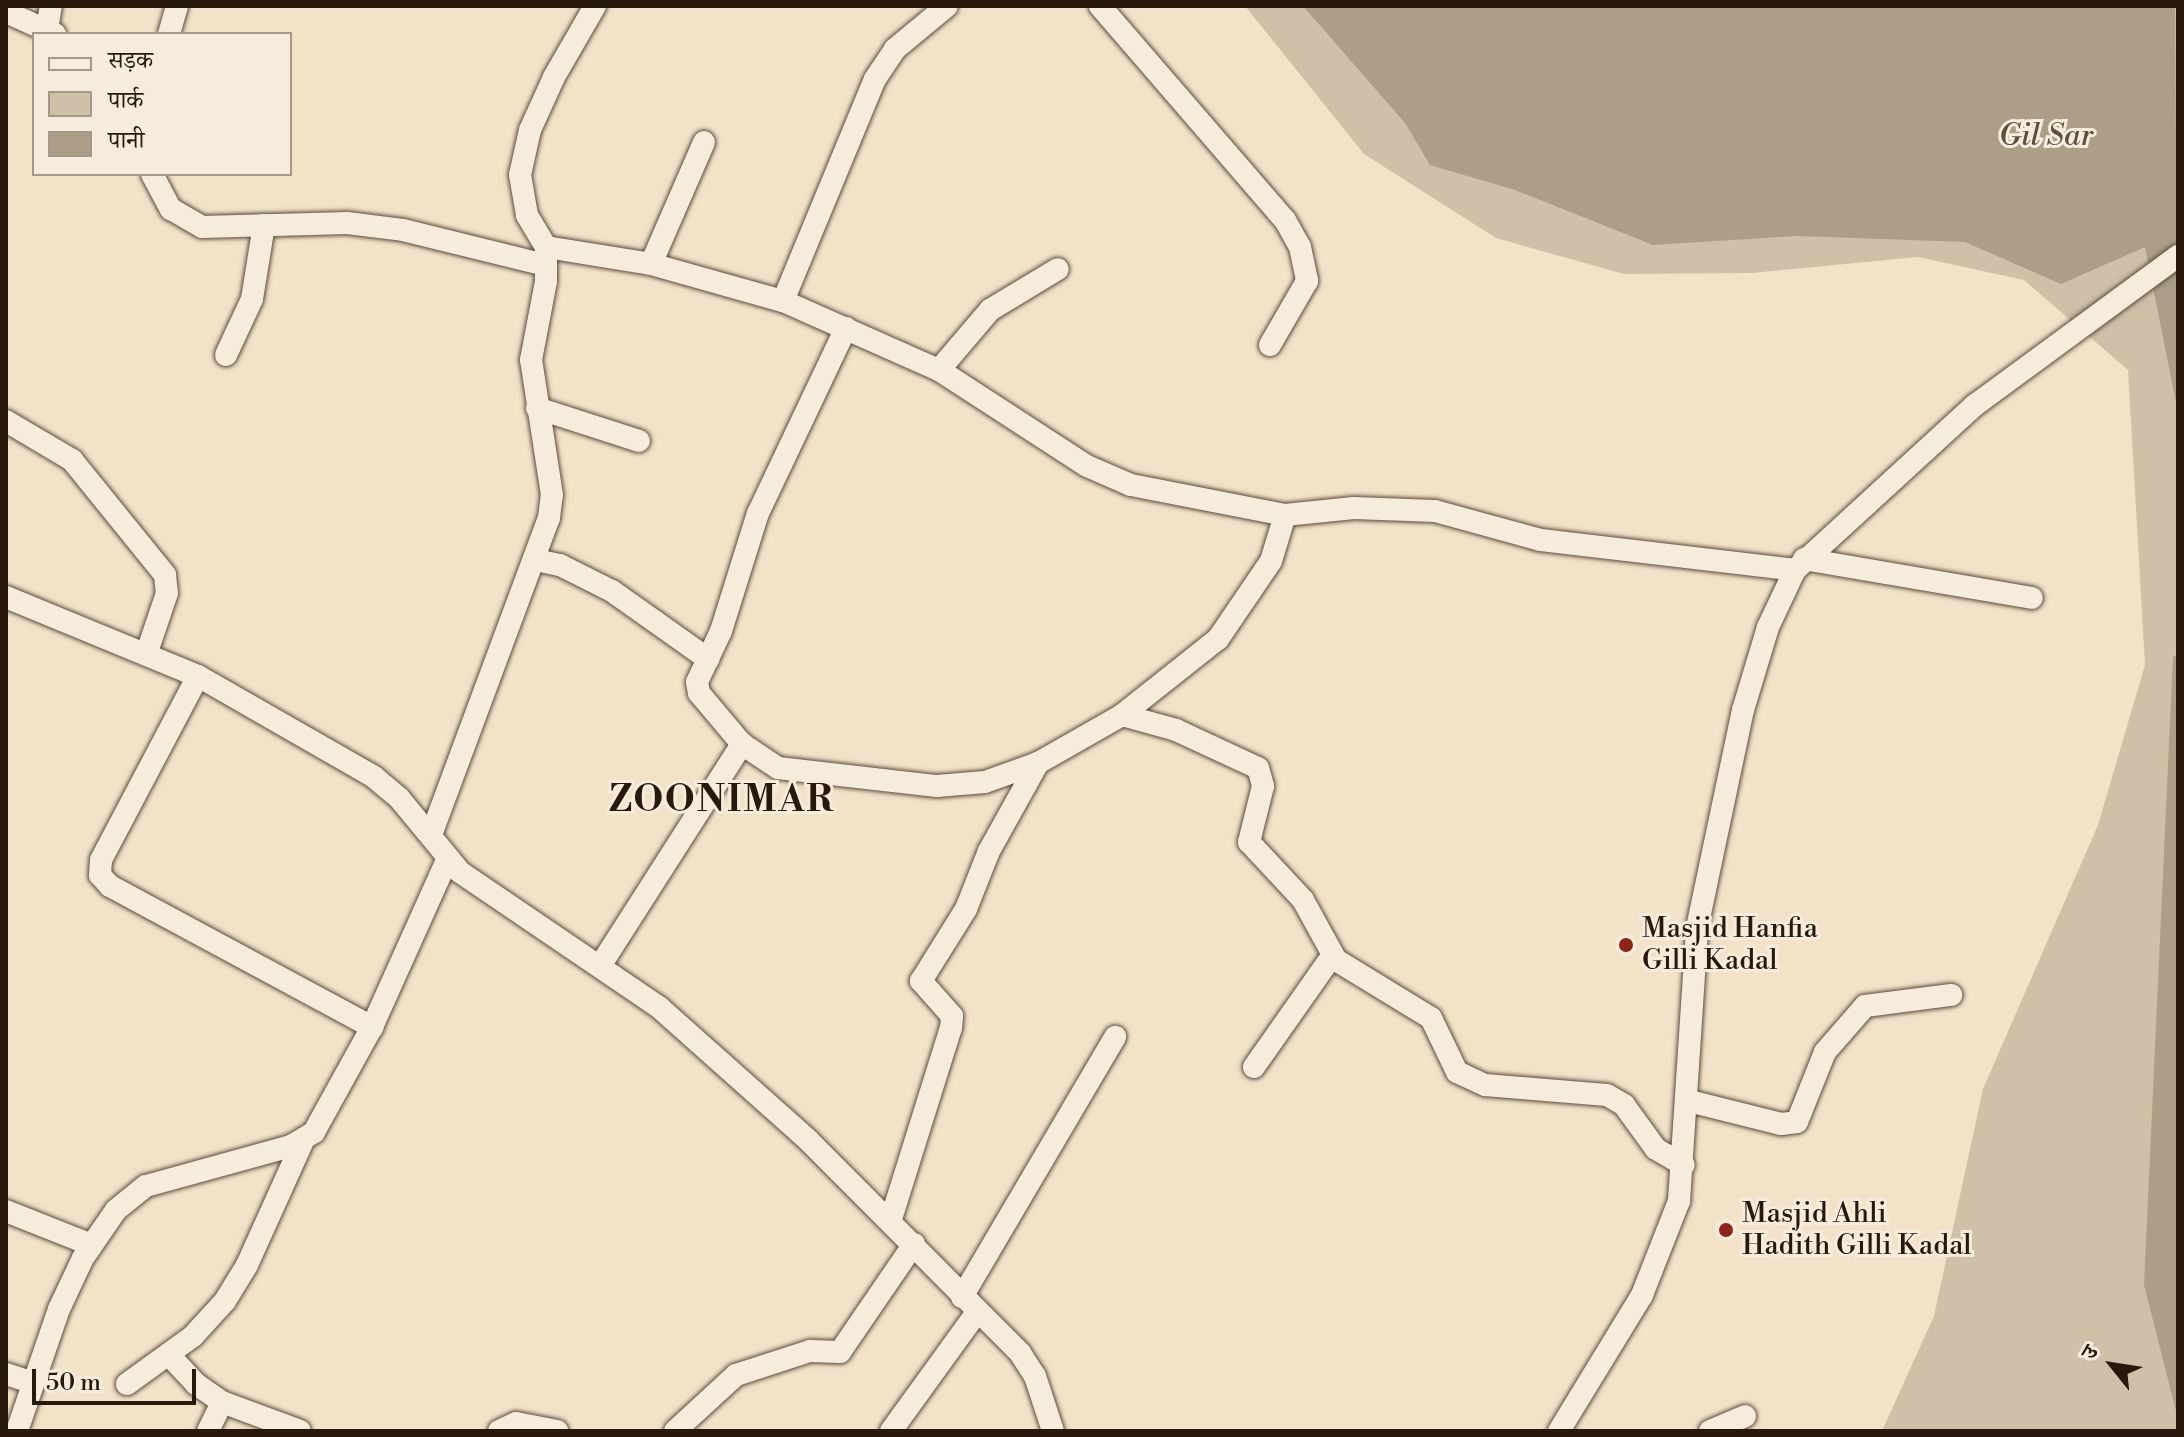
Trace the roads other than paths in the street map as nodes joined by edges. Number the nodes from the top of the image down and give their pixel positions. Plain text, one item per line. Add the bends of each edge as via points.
1 (51, 6) edge
2 (177, 6) edge
3 (595, 6) edge
4 (947, 6) edge
5 (1100, 6) edge
6 (6, 12) edge
7 (51, 32) edge
8 (170, 32) edge
9 (704, 142) dead end
10 (153, 176) edge
11 (264, 225) junction
12 (546, 256) junction
13 (2172, 261) edge
14 (651, 264) junction
15 (1058, 269) dead end
16 (783, 301) junction
17 (846, 328) junction
18 (1270, 345) dead end
19 (226, 355) dead end
20 (939, 370) junction
21 (537, 408) junction
22 (6, 421) edge
23 (639, 441) dead end
24 (1285, 515) junction
25 (536, 560) junction
26 (1800, 564) junction
27 (6, 597) edge
28 (2032, 598) dead end
29 (146, 655) junction
30 (708, 659) junction
31 (198, 676) junction
32 (1122, 715) junction
33 (742, 744) junction
34 (1038, 763) junction
35 (431, 835) junction
36 (447, 860) junction
37 (1332, 956) junction
38 (600, 966) junction
39 (1951, 995) dead end
40 (372, 1027) junction
41 (1115, 1037) dead end
42 (1254, 1067) dead end
43 (1689, 1101) junction
44 (303, 1141) junction
45 (1684, 1165) junction
46 (6, 1211) edge
47 (891, 1219) junction
48 (914, 1244) junction
49 (92, 1245) junction
50 (970, 1304) junction
51 (170, 1356) junction
52 (6, 1374) edge
53 (33, 1383) junction
54 (127, 1384) dead end
55 (222, 1402) junction
56 (1745, 1416) dead end
57 (1565, 1429) edge
58 (17, 1431) edge
59 (208, 1431) edge
60 (300, 1431) edge
61 (499, 1431) edge
62 (557, 1431) edge
63 (675, 1431) edge
64 (891, 1431) edge
65 (1053, 1431) edge
66 (1710, 1431) edge

1 - 7 street
2 - 8 street
3 - 12 street via 530,130 520,175 527,215
4 - 16 street via 905,39 875,79
5 - 18 street via 1285,220 1300,247 1307,281
6 - 7 street
9 - 14 street
10 - 11 street via 171,209 185,220 202,227
11 - 12 street via 312,221 403,230
11 - 19 street via 252,299
12 - 14 street
12 - 21 street via 531,360
13 - 26 street via 1975,405
14 - 16 street
15 - 20 street via 990,310
16 - 17 street
17 - 20 street
17 - 30 street via 758,513
20 - 24 street via 1087,466 1131,485
21 - 23 street
21 - 25 street via 552,495
22 - 29 street via 72,460 165,575 167,593
24 - 26 street via 1354,508 1435,511 1541,540
24 - 32 street via 1271,561 1245,607 1189,665
25 - 30 street via 560,565 612,591
25 - 35 street
26 - 28 street
26 - 43 street via 1768,627 1711,852 1690,986
27 - 29 street
29 - 31 street
30 - 33 street via 697,682 699,693
31 - 35 street via 374,777
31 - 40 street via 101,860 100,875 110,886
32 - 34 street
32 - 37 street via 1176,730 1258,768 1263,786 1249,842 1303,900
33 - 34 street via 778,768 801,773 937,786 985,782
33 - 38 street
34 - 47 street via 989,851 966,909 921,981 952,1016 951,1028
35 - 36 street
36 - 38 street via 475,885
36 - 40 street
37 - 42 street
37 - 45 street via 1351,973 1431,1018 1457,1072 1485,1085 1607,1095 1624,1105 1656,1149
38 - 47 street via 730,1065
39 - 43 street via 1865,1006 1825,1052 1797,1122 1781,1124
40 - 44 street via 329,1109
41 - 50 street
43 - 45 street
44 - 49 street via 146,1186 116,1210
44 - 51 street via 225,1301
45 - 57 street via 1679,1201 1659,1259
46 - 49 street
47 - 48 street
48 - 50 street
48 - 63 street via 840,1352 810,1351 736,1375
49 - 53 street via 59,1309
50 - 64 street
50 - 65 street via 1020,1353 1035,1376
51 - 54 street
51 - 55 street
52 - 53 street
53 - 58 street
55 - 59 street
55 - 60 street
56 - 66 street
61 - 62 street via 516,1423

